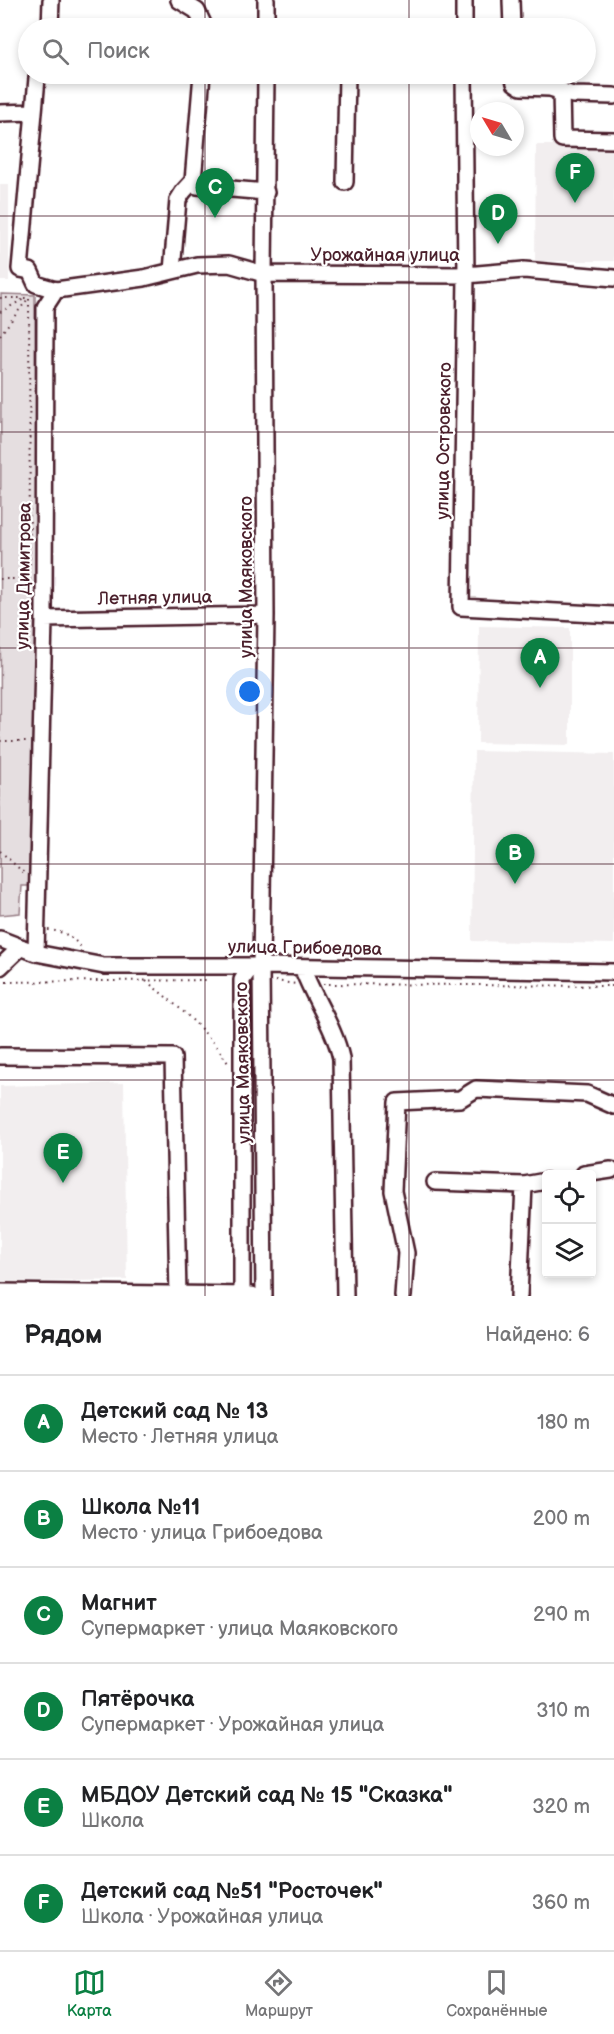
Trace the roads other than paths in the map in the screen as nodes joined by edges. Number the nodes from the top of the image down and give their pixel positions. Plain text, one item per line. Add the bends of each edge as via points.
1 (51, 0) edge
2 (179, 0) edge
3 (266, 0) edge
4 (464, 0) edge
5 (510, 0) edge
6 (50, 18) edge
7 (200, 18) edge
8 (266, 18) edge
9 (464, 18) edge
10 (511, 18) edge
11 (36, 84) edge
12 (201, 84) edge
13 (266, 84) edge
14 (347, 84) edge
15 (464, 84) edge
16 (516, 84) edge
17 (561, 90) junction
18 (614, 96) edge
19 (34, 112) junction
20 (0, 113) edge
21 (614, 140) edge
22 (193, 181) junction
23 (345, 182) dead end
24 (266, 192) junction
25 (172, 271) junction
26 (264, 274) junction
27 (466, 275) junction
28 (614, 278) edge
29 (51, 298) junction
30 (266, 615) junction
31 (614, 615) edge
32 (44, 619) junction
33 (0, 939) edge
34 (28, 950) junction
35 (0, 967) edge
36 (302, 967) junction
37 (258, 971) junction
38 (614, 972) edge
39 (0, 1056) edge
40 (614, 1106) edge
41 (611, 1170) dead end
42 (596, 1172) edge
43 (435, 1182) dead end
44 (542, 1182) edge
45 (524, 1185) junction
46 (0, 1292) edge
47 (178, 1295) edge
48 (242, 1296) edge
49 (264, 1296) edge
50 (345, 1296) edge
51 (403, 1296) edge
52 (519, 1296) edge

1 - 6 street
2 - 7 street via 197,11
3 - 8 street
4 - 9 street
5 - 10 street
11 - 19 street
12 - 22 street
13 - 24 street, улица Маяковского
14 - 23 street
15 - 27 street, улица Островского
16 - 17 street
17 - 18 street via 573,95
17 - 21 street via 562,139
19 - 20 street
19 - 29 street via 20,269 30,271 36,284
22 - 24 street via 197,186
22 - 25 street via 178,200
24 - 26 street, улица Маяковского
25 - 26 street, Урожайная улица via 229,264
25 - 29 street, Урожайная улица
26 - 27 street, Урожайная улица
26 - 30 street, улица Маяковского
27 - 28 street, Урожайная улица via 524,270
27 - 31 street, улица Островского via 461,607
29 - 32 street, улица Димитрова
30 - 32 street, Летняя улица
30 - 37 street, улица Маяковского
32 - 34 street, улица Димитрова via 36,928
33 - 34 street, улица Грибоедова
34 - 35 street
34 - 37 street, улица Грибоедова via 104,966
36 - 37 street, улица Грибоедова
36 - 38 street, улица Грибоедова
36 - 50 street via 337,1041 341,1058
37 - 48 street, улица Маяковского via 242,980
37 - 49 street, улица Маяковского
39 - 47 street via 173,1056
40 - 51 street via 587,1094 476,1089 460,1099 397,1102 393,1191 406,1253
41 - 42 street
43 - 45 street
44 - 45 street
45 - 52 street
46 - 47 street
47 - 48 street
48 - 49 street

